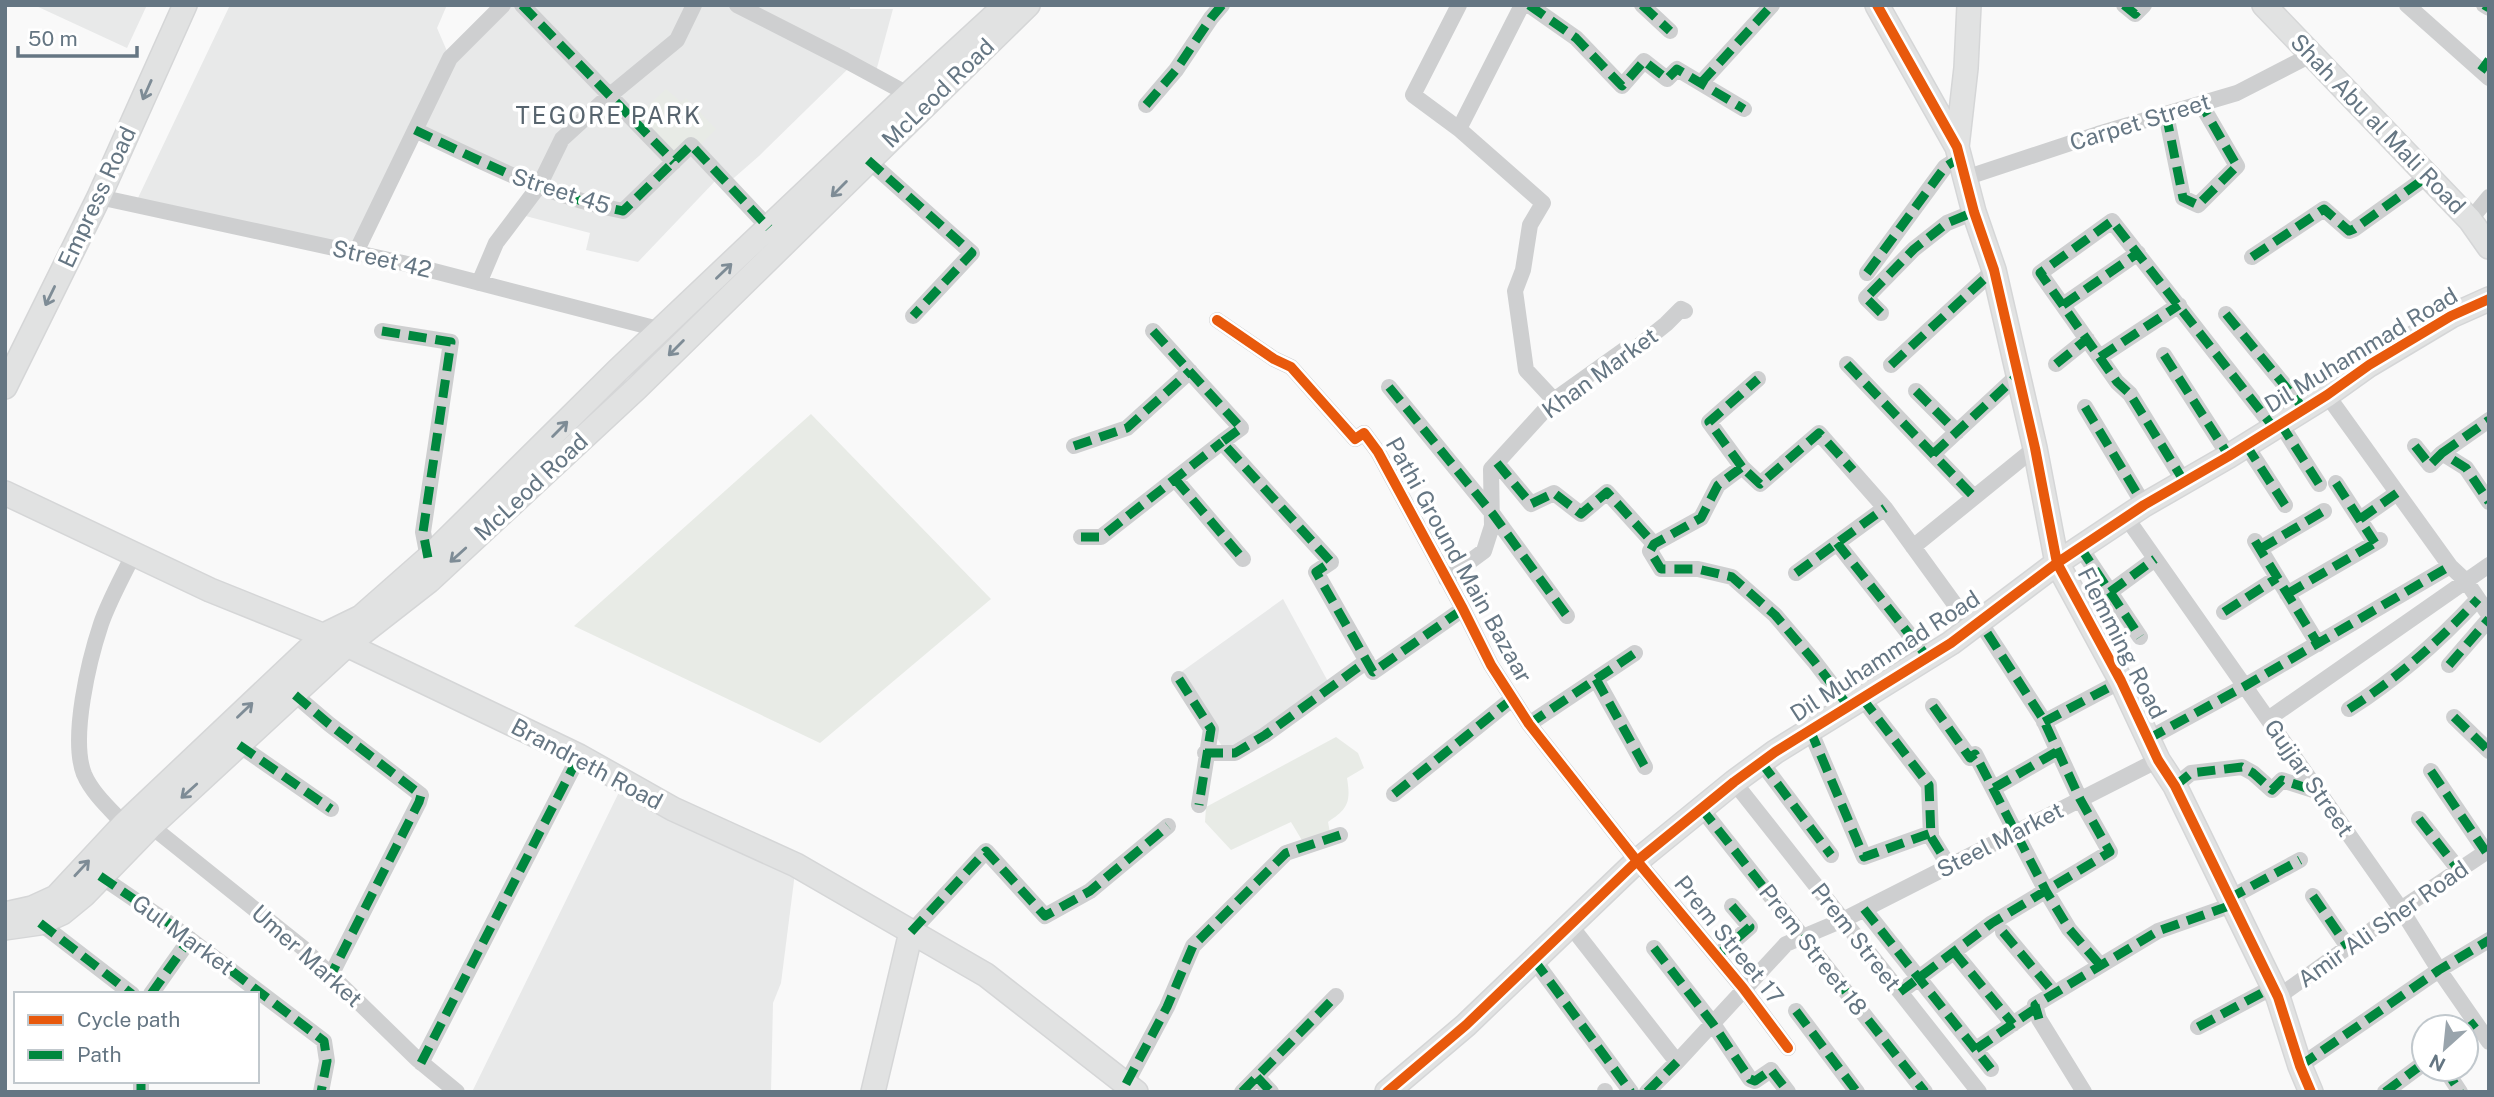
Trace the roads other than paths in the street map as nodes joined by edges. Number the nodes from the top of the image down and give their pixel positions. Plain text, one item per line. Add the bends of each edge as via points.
1 (185, 5) edge
2 (503, 5) edge
3 (522, 5) edge
4 (694, 5) edge
5 (737, 5) edge
6 (1006, 5) edge
7 (1028, 5) edge
8 (1223, 5) edge
9 (1459, 5) edge
10 (1522, 5) edge
11 (1529, 5) edge
12 (1642, 5) edge
13 (1772, 5) edge
14 (1877, 5) edge
15 (1969, 5) edge
16 (2124, 5) edge
17 (2144, 5) edge
18 (2264, 5) edge
19 (2407, 5) edge
20 (2484, 5) edge
21 (2489, 8) edge
22 (1670, 31) dead end
23 (2311, 55) junction
24 (2486, 69) edge
25 (1701, 83) junction
26 (609, 96) junction
27 (918, 100) junction
28 (2201, 104) junction
29 (1146, 105) dead end
30 (1744, 109) dead end
31 (2165, 114) junction
32 (1459, 129) junction
33 (415, 130) junction
34 (868, 160) junction
35 (1960, 161) junction
36 (674, 162) junction
37 (2428, 176) junction
38 (539, 186) junction
39 (99, 197) junction
40 (2489, 197) edge
41 (1974, 212) junction
42 (2470, 220) junction
43 (769, 228) junction
44 (2489, 247) edge
45 (356, 252) junction
46 (2138, 253) junction
47 (2252, 257) dead end
48 (1994, 270) junction
49 (1867, 273) dead end
50 (479, 283) junction
51 (2489, 299) edge
52 (2063, 305) junction
53 (2179, 305) junction
54 (1685, 311) dead end
55 (1881, 313) dead end
56 (2226, 314) dead end
57 (913, 316) dead end
58 (1217, 320) dead end
59 (662, 330) junction
60 (382, 331) dead end
61 (1153, 331) dead end
62 (2087, 339) junction
63 (2164, 355) dead end
64 (2100, 357) junction
65 (1847, 364) dead end
66 (2056, 364) dead end
67 (1891, 365) dead end
68 (618, 370) junction
69 (1190, 371) junction
70 (2018, 375) junction
71 (1758, 379) dead end
72 (5, 387) edge
73 (1389, 387) dead end
74 (636, 388) junction
75 (1916, 391) dead end
76 (2328, 395) junction
77 (1554, 400) junction
78 (2085, 407) dead end
79 (2304, 409) junction
80 (2489, 421) edge
81 (2277, 426) junction
82 (1957, 432) junction
83 (1222, 442) junction
84 (1074, 446) dead end
85 (2415, 446) dead end
86 (2035, 448) junction
87 (2238, 450) junction
88 (2442, 453) junction
89 (1933, 454) junction
90 (1497, 463) junction
91 (1742, 467) junction
92 (1175, 479) junction
93 (2185, 483) junction
94 (2397, 493) junction
95 (5, 494) edge
96 (1974, 497) junction
97 (2489, 502) edge
98 (2285, 505) dead end
99 (1885, 509) junction
100 (2135, 511) junction
101 (2324, 511) dead end
102 (1492, 513) junction
103 (2360, 519) junction
104 (1081, 537) dead end
105 (1837, 543) junction
106 (1654, 544) junction
107 (1913, 547) junction
108 (2080, 547) junction
109 (133, 555) junction
110 (428, 558) junction
111 (1243, 559) dead end
112 (2155, 559) junction
113 (2057, 563) junction
114 (2489, 565) edge
115 (2450, 566) junction
116 (1796, 573) dead end
117 (2277, 578) junction
118 (1446, 579) junction
119 (2466, 581) junction
120 (2110, 592) junction
121 (2287, 594) junction
122 (2478, 599) junction
123 (1463, 609) junction
124 (2224, 612) dead end
125 (1567, 616) dead end
126 (2489, 617) edge
127 (1976, 625) junction
128 (324, 635) junction
129 (2140, 637) dead end
130 (2318, 644) junction
131 (347, 645) junction
132 (1635, 653) dead end
133 (1928, 657) junction
134 (1367, 661) junction
135 (2449, 665) dead end
136 (1179, 679) dead end
137 (1597, 679) junction
138 (2121, 681) junction
139 (2245, 686) junction
140 (295, 695) junction
141 (1512, 699) junction
142 (1856, 702) junction
143 (1933, 706) dead end
144 (2349, 709) dead end
145 (2454, 717) dead end
146 (2268, 719) junction
147 (2044, 722) junction
148 (1529, 724) junction
149 (1810, 730) junction
150 (239, 746) junction
151 (2153, 750) junction
152 (2058, 751) junction
153 (2489, 751) edge
154 (1205, 753) junction
155 (579, 756) junction
156 (1761, 762) junction
157 (1645, 766) dead end
158 (2431, 771) dead end
159 (1734, 782) junction
160 (2175, 786) junction
161 (1994, 788) junction
162 (2319, 792) junction
163 (1394, 794) dead end
164 (2080, 799) junction
165 (1199, 806) dead end
166 (1701, 808) junction
167 (331, 809) dead end
168 (2419, 819) dead end
169 (124, 824) junction
170 (1168, 825) dead end
171 (151, 826) junction
172 (1931, 832) junction
173 (2014, 833) junction
174 (1340, 835) dead end
175 (2487, 851) edge
176 (1831, 855) dead end
177 (2300, 860) dead end
178 (1637, 861) junction
179 (1949, 866) junction
180 (2459, 870) junction
181 (100, 876) junction
182 (2046, 891) junction
183 (2314, 896) dead end
184 (2230, 902) junction
185 (1732, 906) dead end
186 (1864, 909) junction
187 (2401, 909) junction
188 (5, 914) edge
189 (1843, 920) junction
190 (40, 923) junction
191 (1570, 925) junction
192 (5, 928) edge
193 (911, 932) junction
194 (2003, 932) dead end
195 (1803, 938) junction
196 (190, 939) junction
197 (2489, 940) edge
198 (2348, 947) junction
199 (1654, 948) dead end
200 (1954, 952) junction
201 (1717, 956) junction
202 (1534, 960) junction
203 (2100, 965) junction
204 (2439, 970) junction
205 (331, 975) junction
206 (1920, 977) junction
207 (1743, 988) junction
208 (129, 992) edge
209 (152, 992) edge
210 (1900, 992) junction
211 (2275, 992) junction
212 (2054, 993) junction
213 (1336, 996) dead end
214 (2036, 1009) junction
215 (1796, 1011) dead end
216 (2464, 1013) edge
217 (1713, 1024) junction
218 (2013, 1024) junction
219 (2198, 1027) dead end
220 (1788, 1048) dead end
221 (1976, 1049) junction
222 (1677, 1062) junction
223 (422, 1063) junction
224 (2300, 1066) junction
225 (1991, 1069) dead end
226 (2410, 1073) edge
227 (1257, 1077) junction
228 (1131, 1088) edge
229 (321, 1092) edge
230 (457, 1092) edge
231 (873, 1092) edge
232 (1242, 1092) edge
233 (1271, 1092) edge
234 (1387, 1092) edge
235 (1631, 1092) edge
236 (1647, 1092) edge
237 (1788, 1092) edge
238 (1857, 1092) edge
239 (1926, 1092) edge
240 (1979, 1092) edge
241 (2084, 1092) edge
242 (2311, 1092) edge
243 (2385, 1092) edge

1 -> 39 main road, Empress Road
2 - 33 street via 450,58
3 - 26 street
4 - 26 street via 677,40
5 - 27 street
6 - 27 main road, McLeod Road
7 - 27 main road, McLeod Road
8 - 29 street
9 - 32 street via 1413,95
10 - 32 street
11 - 25 street via 1576,38 1622,86 1644,61 1667,79 1677,69
12 - 22 street
13 - 25 street
14 - 35 main road
15 - 35 main road, Flemming Road
16 - 17 street via 2135,15
18 - 23 main road, Shah Abu al Mali Road
19 - 24 street
20 - 21 street
23 - 28 street, Carpet Street via 2236,93
23 - 37 main road, Shah Abu al Mali Road
25 - 30 street
26 - 36 street
26 - 38 street via 562,139
27 - 34 main road, McLeod Road
27 - 43 main road, McLeod Road
28 - 31 street, Carpet Street
28 - 31 street via 2237,166 2198,205 2183,198
31 - 35 street, Carpet Street
32 - 77 street via 1543,203 1530,225 1515,291 1526,370
33 - 38 street, Street 45
33 - 45 street
34 - 57 street via 972,253
34 -> 74 main road, McLeod Road
35 - 41 main road, Flemming Road
35 - 49 street via 1945,167
36 - 38 street, Street 45 via 623,211
36 - 43 street, Street 45 via 691,145
37 - 42 main road, Shah Abu al Mali Road
37 - 47 street via 2354,229 2344,229 2325,209
38 - 50 street via 496,243
39 - 45 street, Street 42
39 -> 72 main road, Empress Road
40 - 42 street
41 - 48 main road, Flemming Road
41 - 55 street via 1947,223 1914,249 1866,298
42 - 44 main road, Shah Abu al Mali Road
59 -> 43 main road, McLeod Road
45 - 50 street, Street 42
46 - 52 street
46 - 52 street via 2112,220 2040,273
46 - 53 street
48 - 67 street
48 - 70 main road, Flemming Road
50 - 59 street, Street 42
51 - 76 main road, Dil Muhammad Road via 2451,316
52 - 62 street
53 - 64 street
53 - 81 street
54 - 77 street, Khan Market via 1681,309 1630,353 1624,350
56 - 79 street
58 - 118 street, Pathi Ground Main Bazaar via 1292,367 1355,439 1364,433
59 - 68 main road, McLeod Road
60 - 110 street via 451,342 423,532
61 - 69 street
62 - 64 street
62 - 66 street
63 - 87 street
64 - 93 street via 2130,394
65 - 89 street
68 - 74 main road
110 -> 68 main road, McLeod Road
69 - 83 street via 1241,428
69 - 84 street via 1127,428
70 - 82 street
70 - 86 main road, Flemming Road
71 - 91 street via 1709,422
73 - 102 street
74 -> 131 main road, McLeod Road via 429,581
75 - 82 street
76 - 79 main road, Dil Muhammad Road
76 - 94 street
77 - 90 street, Khan Market
78 - 100 street, Gujjar Street
79 - 81 main road, Dil Muhammad Road
80 - 88 street
81 - 87 main road, Dil Muhammad Road
81 - 103 street
82 - 89 street
83 - 92 street
83 - 134 street via 1331,562 1316,572
85 - 88 street via 2430,465
86 - 96 street
86 - 113 main road, Flemming Road
87 - 93 main road, Dil Muhammad Road
87 - 98 street
88 - 97 street via 2466,468
89 - 96 street
90 - 102 street via 1491,470
90 - 106 street via 1531,504 1553,493 1581,514 1607,492
91 - 99 street via 1760,484 1819,433
91 - 106 street via 1718,485 1701,518
92 - 104 street via 1101,537
92 - 111 street
93 - 100 main road, Dil Muhammad Road
94 - 103 street
94 - 115 street
95 - 109 main road, Brandreth Road
96 - 107 street
99 - 105 street
99 - 107 street
100 - 108 main road, Dil Muhammad Road
100 - 112 street, Gujjar Street
101 - 117 street via 2258,545
102 - 118 street via 1484,551
102 - 125 street
103 - 121 street via 2377,542
105 - 116 street
105 - 133 street
106 - 142 street via 1650,551 1661,569 1698,569 1732,577 1775,615
107 - 127 street
108 - 113 main road, Dil Muhammad Road
108 - 120 street
109 - 128 main road, Brandreth Road
109 - 169 street via 101,624 83,697 78,741 84,774
110 - 128 main road, McLeod Road via 360,617
112 - 120 street
112 - 139 street, Gujjar Street
113 - 127 main road, Dil Muhammad Road
113 - 138 main road, Flemming Road
114 - 119 street
115 - 119 street
115 - 130 street, Steel Market
117 - 121 street
117 - 124 street
118 - 123 street, Pathi Ground Main Bazaar
119 - 122 street
119 - 146 street
120 - 129 street
121 - 130 street
122 - 126 street
122 - 144 street via 2405,670
123 - 134 street via 1373,672
123 - 141 street, Pathi Ground Main Bazaar
126 - 135 street
127 - 133 main road, Dil Muhammad Road
127 - 147 street
128 - 131 main road, Brandreth Road
169 -> 128 main road, McLeod Road
130 - 139 street, Steel Market
131 - 140 main road, McLeod Road
131 - 155 main road, Brandreth Road
132 - 137 street
133 - 142 main road, Dil Muhammad Road
134 - 154 street via 1235,753
136 - 154 street via 1211,729
137 - 148 street
137 - 157 street
138 - 147 street
138 - 151 main road, Flemming Road
139 - 146 street, Gujjar Street
139 - 151 street, Steel Market
140 - 150 main road, McLeod Road
140 - 205 street via 421,795
141 - 148 street, Pathi Ground Main Bazaar
141 - 163 street
142 - 149 main road, Dil Muhammad Road
142 - 172 street via 1929,785
143 - 161 street via 1970,758 1975,754
145 - 153 street
146 - 162 street, Gujjar Street
147 - 152 street
148 - 178 street, Pathi Ground Main Bazaar
149 - 156 main road, Dil Muhammad Road
149 - 172 street via 1864,857
150 - 167 street
150 -> 171 main road, McLeod Road
151 - 160 main road, Flemming Road
151 - 164 street, Steel Market
152 - 161 street
152 - 164 street
154 - 165 street
155 - 193 main road, Brandreth Road via 673,809 796,865
155 - 223 street
156 - 159 main road, Dil Muhammad Road
156 - 176 street
158 - 175 street
159 - 166 main road, Dil Muhammad Road
159 - 189 street, Prem Street
160 - 162 street via 2191,773 2242,767 2272,790 2282,780
160 - 184 main road, Flemming Road
161 - 173 street
162 - 187 street, Gujjar Street
164 - 173 street, Steel Market
164 - 182 street via 2110,852
166 - 178 main road, Dil Muhammad Road
166 - 195 street, Prem Street 18
168 - 180 street
188 -> 169 main road, McLeod Road via 56,897
170 - 193 street via 1090,891 1045,916 986,851
171 - 181 main road, McLeod Road
171 - 205 street, Umer Market
172 - 179 street
173 - 179 street, Steel Market
173 - 182 street
174 - 228 street via 1286,853 1193,946
175 - 180 street, Amir Ali Sher Road
177 - 184 street
178 - 191 main road, Dil Muhammad Road
178 - 201 street, Prem Street 17
179 - 186 street, Steel Market
180 - 187 street, Amir Ali Sher Road
181 - 190 main road, McLeod Road via 62,913
181 - 196 street, Gul Market
182 - 200 street
182 - 203 street via 2069,929
183 - 198 street
184 - 203 street via 2158,931
184 - 211 main road, Flemming Road
185 - 201 street via 1750,927
186 - 189 street, Steel Market
186 - 206 street
187 - 198 street, Amir Ali Sher Road
187 - 204 street, Gujjar Street
189 - 195 street, Steel Market
189 - 210 street, Prem Street
190 - 192 main road, McLeod Road
190 - 208 street
191 - 202 main road, Dil Muhammad Road
191 - 222 street
193 - 228 main road, Brandreth Road via 986,975
193 - 231 main road
194 - 212 street
195 - 207 street, Steel Market via 1786,944
195 - 239 street, Prem Street 18
196 - 209 street
196 - 229 street, Gul Market via 324,1041 327,1061
197 - 204 street
198 - 211 street, Amir Ali Sher Road
199 - 217 street
200 - 206 street
200 - 218 street
201 - 207 street, Prem Street 17
202 - 234 main road, Dil Muhammad Road
202 - 235 street
203 - 212 street
204 - 216 street, Gujjar Street
204 - 224 street
205 - 223 street, Umer Market
206 - 210 street
206 - 221 street
207 - 217 street, Steel Market
207 - 220 street, Prem Street 17
210 - 240 street, Prem Street
211 - 219 street, Amir Ali Sher Road
211 - 224 main road, Flemming Road
212 - 214 street via 2035,1004
213 - 227 street
214 - 218 street
214 - 241 street
215 - 238 street
217 - 222 street, Steel Market
217 - 237 street via 1750,1079 1755,1081 1771,1070
218 - 221 street
221 - 225 street
222 - 236 street, Steel Market
223 - 230 street, Umer Market
224 - 242 main road, Flemming Road
226 - 243 street
227 - 232 street
227 - 233 street

